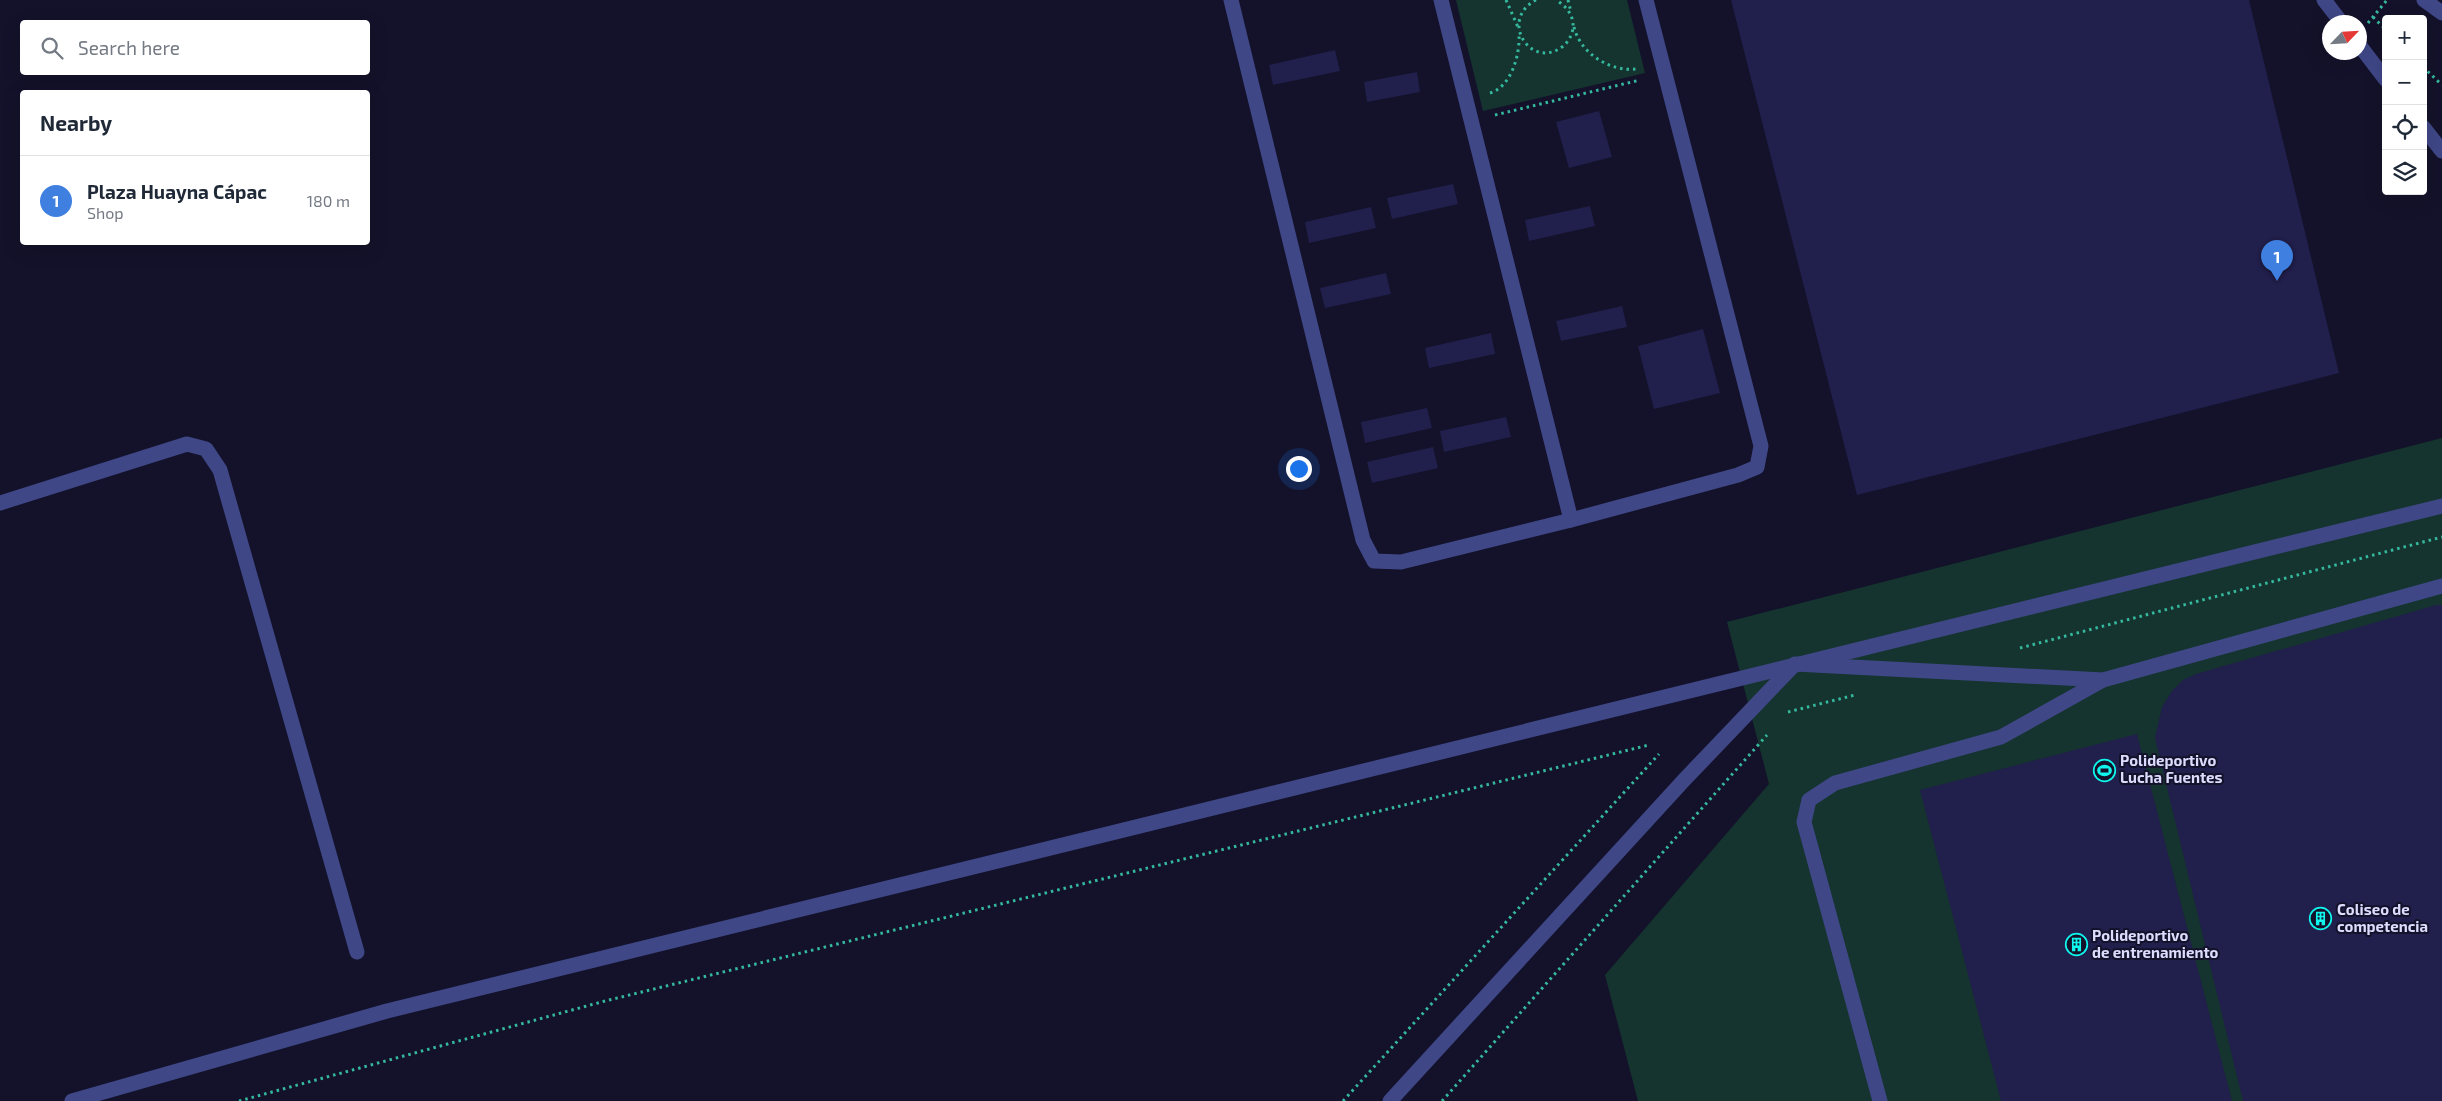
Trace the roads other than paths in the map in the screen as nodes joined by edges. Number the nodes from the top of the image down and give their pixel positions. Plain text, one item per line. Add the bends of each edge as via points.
1 (1231, 0) edge
2 (1441, 0) edge
3 (1646, 0) edge
4 (2324, 0) edge
5 (2424, 0) edge
6 (2442, 13) edge
7 (2336, 15) edge
8 (2367, 55) edge
9 (2382, 75) edge
10 (2427, 132) edge
11 (2442, 151) edge
12 (0, 504) edge
13 (2442, 506) edge
14 (1571, 520) junction
15 (2442, 586) edge
16 (1795, 664) junction
17 (2103, 680) junction
18 (358, 952) dead end
19 (72, 1101) edge
20 (1390, 1101) edge
21 (1880, 1101) edge

1 - 14 street via 1363,540 1374,561 1401,562
2 - 14 street
3 - 14 street via 1761,446 1757,467 1738,475
4 - 7 street
5 - 6 street
8 - 9 street
10 - 11 street
12 - 18 street via 187,444 206,449 220,470
13 - 16 street
15 - 17 street
16 - 17 street
16 - 19 street via 387,1011
16 - 20 street
17 - 21 street via 2001,737 1835,783 1809,800 1804,822

